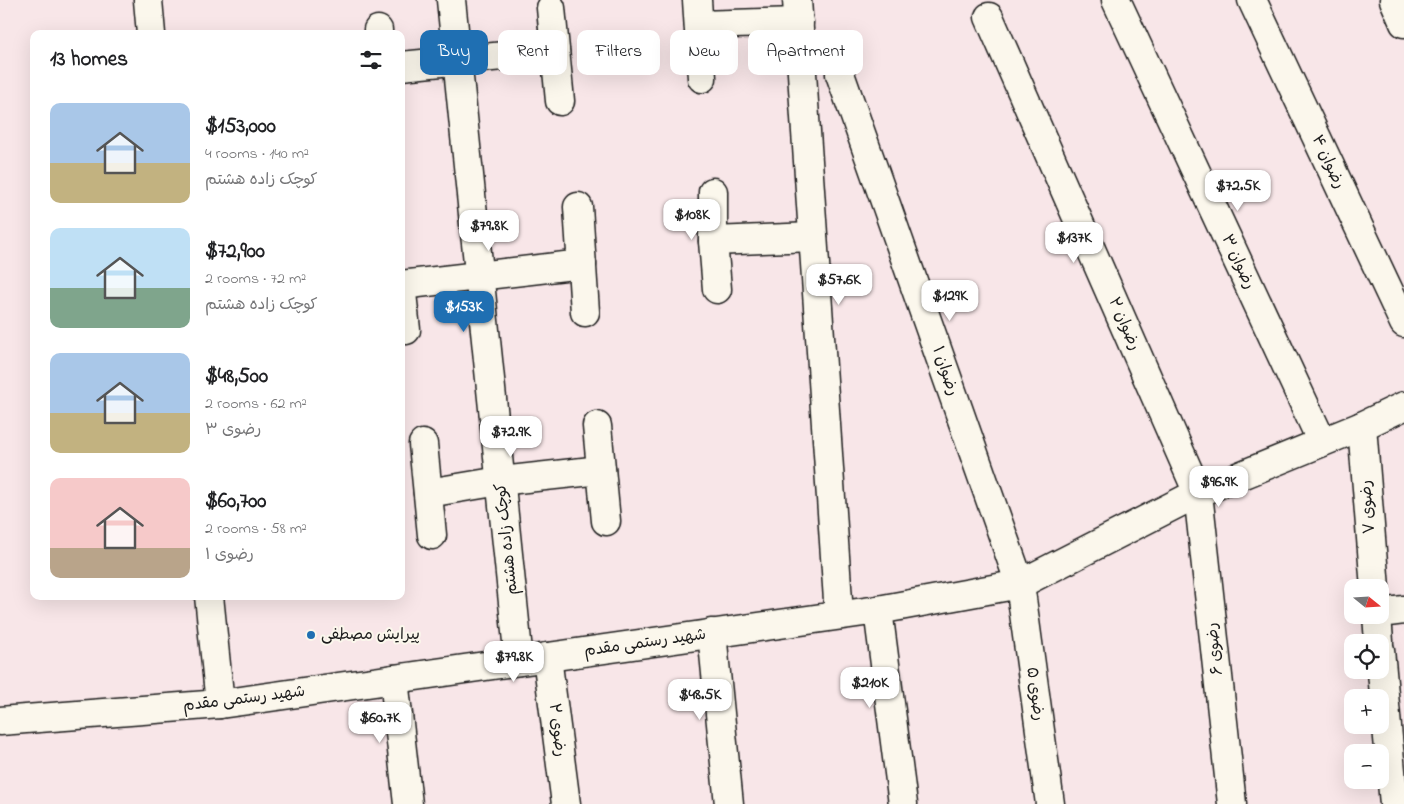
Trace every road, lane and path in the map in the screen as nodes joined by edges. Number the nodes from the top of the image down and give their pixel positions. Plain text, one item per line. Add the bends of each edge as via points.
1 (148, 0) edge
2 (451, 0) edge
3 (1116, 0) edge
4 (1252, 0) edge
5 (1394, 0) edge
6 (551, 8) dead end
7 (798, 11) edge
8 (698, 13) edge
9 (989, 17) dead end
10 (1404, 23) edge
11 (152, 30) edge
12 (454, 30) edge
13 (553, 30) edge
14 (420, 64) edge
15 (405, 66) edge
16 (459, 75) edge
17 (557, 75) edge
18 (840, 75) edge
19 (702, 78) dead end
20 (560, 101) dead end
21 (713, 192) dead end
22 (578, 207) dead end
23 (813, 237) junction
24 (714, 241) junction
25 (582, 264) junction
26 (479, 274) junction
27 (405, 283) edge
28 (717, 289) dead end
29 (585, 312) dead end
30 (405, 321) edge
31 (1404, 323) edge
32 (406, 330) dead end
33 (1404, 406) edge
34 (597, 426) dead end
35 (1362, 426) junction
36 (1322, 442) junction
37 (423, 444) dead end
38 (601, 470) junction
39 (500, 481) junction
40 (428, 493) junction
41 (1198, 493) junction
42 (606, 521) dead end
43 (432, 535) dead end
44 (1374, 579) edge
45 (1020, 584) junction
46 (209, 600) edge
47 (878, 610) junction
48 (1404, 610) edge
49 (1389, 612) edge
50 (838, 615) junction
51 (712, 633) junction
52 (548, 657) junction
53 (520, 661) junction
54 (394, 679) junction
55 (1389, 679) edge
56 (1394, 697) edge
57 (220, 704) junction
58 (0, 721) edge
59 (408, 804) edge
60 (566, 804) edge
61 (729, 804) edge
62 (903, 804) edge
63 (1050, 804) edge
64 (1232, 804) edge
65 (1394, 804) edge

1 - 11 street
2 - 12 street, کوچک زاده هشتم
3 - 36 street, رضوان ۳
4 - 31 street, رضوان ۴
5 - 10 street
6 - 13 street
7 - 8 street
7 - 23 street
8 - 19 street
9 - 41 street, رضوان ۲
14 - 15 street
16 - 26 street, کوچک زاده هشتم
17 - 20 street
18 - 45 street, رضوان ۱
21 - 24 street
22 - 25 street
23 - 24 street
23 - 50 street
24 - 28 street
25 - 26 street
25 - 29 street
26 - 27 street
26 - 39 street, کوچک زاده هشتم
30 - 32 street
33 - 35 street, شهید رستمی مقدم
34 - 38 street
35 - 36 street, شهید رستمی مقدم
35 - 44 street, رضوی ۷
36 - 41 street, شهید رستمی مقدم
37 - 40 street
38 - 39 street
38 - 42 street
39 - 40 street
39 - 53 street, کوچک زاده هشتم
40 - 43 street
41 - 45 street, شهید رستمی مقدم
41 - 64 street, رضوی ۶
45 - 47 street, شهید رستمی مقدم
45 - 63 street, رضوی ۵
46 - 57 street
47 - 50 street, شهید رستمی مقدم
47 - 62 street
48 - 49 street
50 - 51 street, شهید رستمی مقدم
51 - 52 street, شهید رستمی مقدم
51 - 61 street
52 - 53 street, شهید رستمی مقدم
52 - 60 street, رضوی ۲
53 - 54 street, شهید رستمی مقدم
54 - 57 street, شهید رستمی مقدم
54 - 59 street
55 - 56 street
56 - 65 street
57 - 58 street, شهید رستمی مقدم

